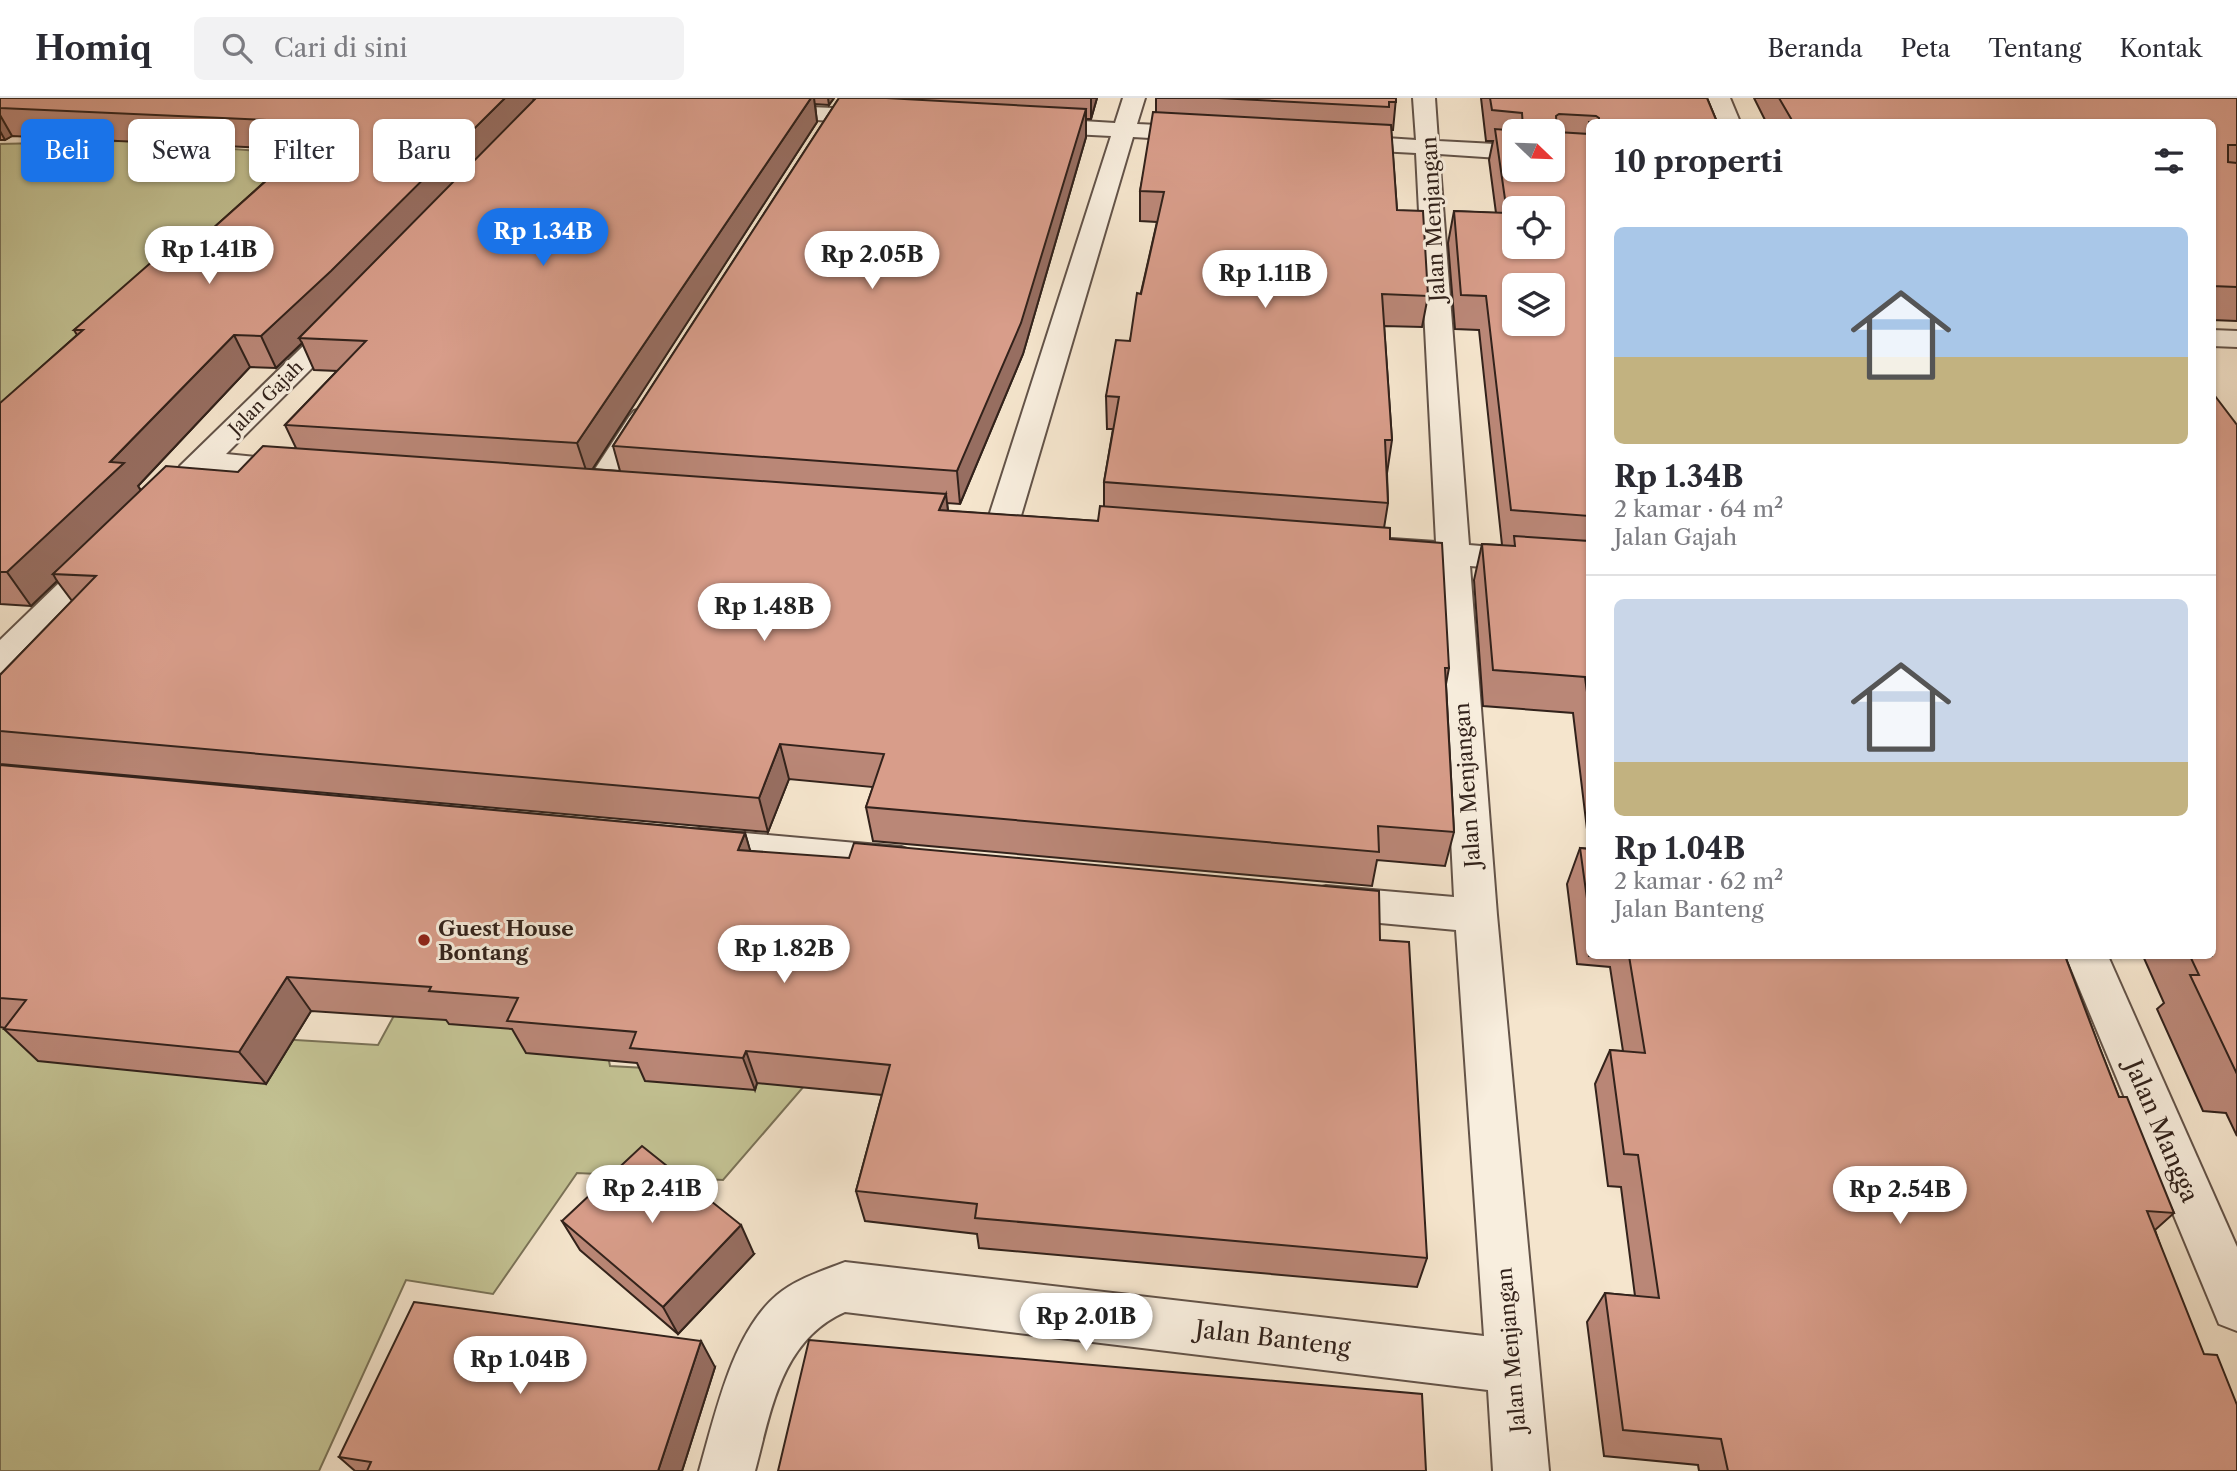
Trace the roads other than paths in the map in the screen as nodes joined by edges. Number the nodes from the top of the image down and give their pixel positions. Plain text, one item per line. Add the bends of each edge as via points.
1 (1134, 98) edge
2 (1424, 98) edge
3 (1719, 98) edge
4 (842, 106) edge
5 (743, 109) edge
6 (905, 118) edge
7 (1728, 119) edge
8 (1016, 124) edge
9 (1126, 130) junction
10 (1222, 136) edge
11 (822, 138) edge
12 (1319, 141) edge
13 (1429, 147) junction
14 (1502, 151) edge
15 (364, 300) edge
16 (2216, 338) edge
17 (2237, 339) edge
18 (658, 395) edge
19 (202, 462) junction
20 (325, 470) edge
21 (598, 489) edge
22 (173, 490) edge
23 (1004, 519) edge
24 (125, 538) edge
25 (1357, 547) edge
26 (1452, 554) junction
27 (1586, 565) edge
28 (0, 661) edge
29 (668, 841) edge
30 (933, 866) edge
31 (1295, 899) edge
32 (1476, 915) junction
33 (2088, 959) edge
34 (2237, 1306) edge
35 (1512, 1366) junction
36 (727, 1471) edge
37 (1521, 1471) edge

1 - 9 street
2 - 13 street, Jalan Menjangan
3 - 7 street
4 - 5 street
4 - 6 street
4 - 11 street
8 - 9 street
9 - 10 street
9 - 23 street
12 - 13 street
13 - 14 street
13 - 26 street, Jalan Menjangan
15 - 19 street, Jalan Gajah
16 - 17 street
18 - 21 street
19 - 20 street
19 - 22 street, Jalan Gajah
24 - 28 street
25 - 26 street
26 - 27 street
26 - 32 street, Jalan Menjangan
29 - 30 street
31 - 32 street
32 - 35 street, Jalan Menjangan
33 - 34 street, Jalan Mangga
35 - 36 street, Jalan Banteng via 845,1287 812,1301 782,1328 755,1373
35 - 37 street, Jalan Menjangan

